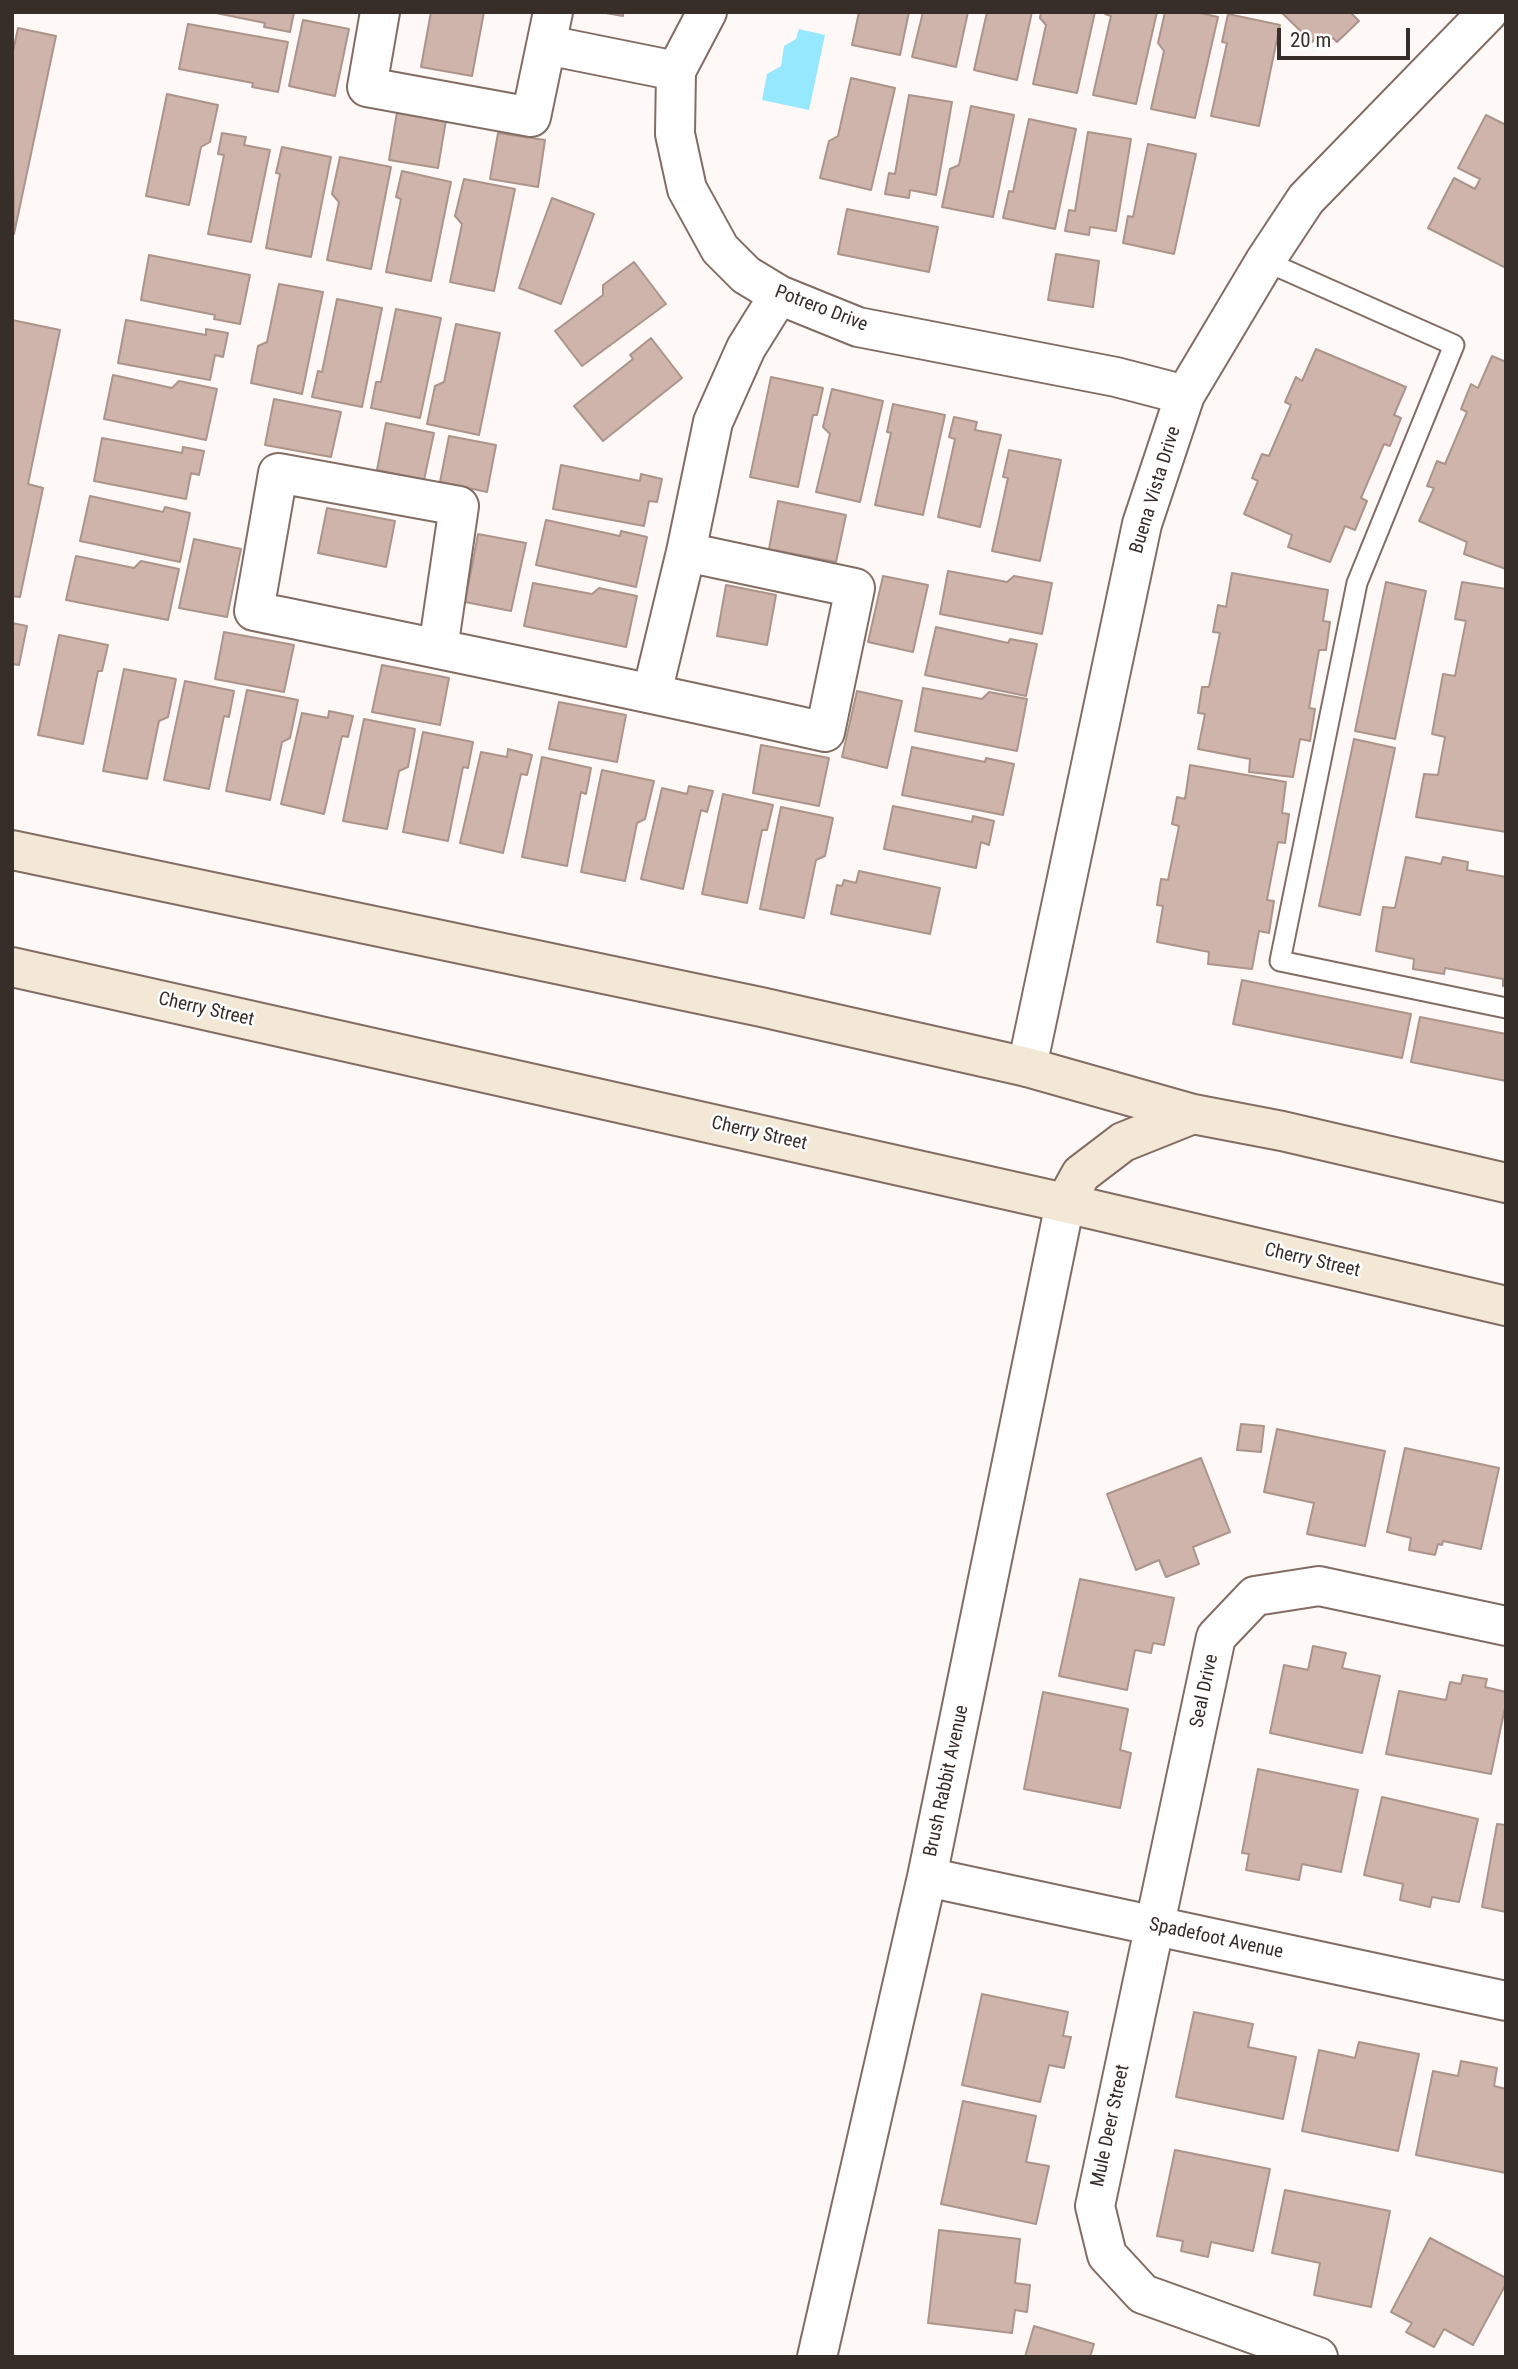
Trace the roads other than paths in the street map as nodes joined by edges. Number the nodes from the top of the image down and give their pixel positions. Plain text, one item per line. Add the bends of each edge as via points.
1 (380, 12) edge
2 (707, 12) edge
3 (1488, 12) edge
4 (550, 29) edge
5 (676, 71) junction
6 (1265, 261) junction
7 (779, 295) junction
8 (1185, 395) junction
9 (686, 552) junction
10 (438, 649) junction
11 (652, 693) junction
12 (12, 850) edge
13 (12, 967) edge
14 (1506, 1009) edge
15 (1027, 1067) junction
16 (1193, 1114) junction
17 (1506, 1183) edge
18 (1065, 1203) junction
19 (1506, 1306) edge
20 (1506, 1626) edge
21 (927, 1877) junction
22 (1153, 1926) junction
23 (1506, 2001) edge
24 (817, 2357) edge
25 (1318, 2357) edge

1 - 4 street via 367,87 531,117
2 - 5 street, Potrero Drive
3 - 6 street, Buena Vista Drive via 1306,198
4 - 5 street
5 - 7 street, Potrero Drive via 675,134 687,189 720,249 746,275
6 - 8 street, Buena Vista Drive
6 - 14 lane via 1454,345 1357,583 1280,961
7 - 8 street, Potrero Drive via 858,327 1116,377
7 - 9 street via 746,348 713,422
8 - 15 street, Buena Vista Drive via 1142,524
9 - 11 street
9 - 11 street via 855,588 825,732
10 - 10 street via 459,506 278,473 254,611
10 - 11 street
12 - 15 main road
13 - 18 main road, Cherry Street
15 - 16 main road
16 - 17 main road
16 - 18 main road via 1123,1142 1081,1174
18 - 19 main road, Cherry Street
18 - 21 street, Brush Rabbit Avenue
20 - 22 street, Seal Drive via 1319,1586 1255,1597 1216,1637
21 - 22 street, Spadefoot Avenue
21 - 24 street, Brush Rabbit Avenue
22 - 23 street, Spadefoot Avenue
22 - 25 street, Mule Deer Street via 1095,2206 1107,2255 1143,2294

